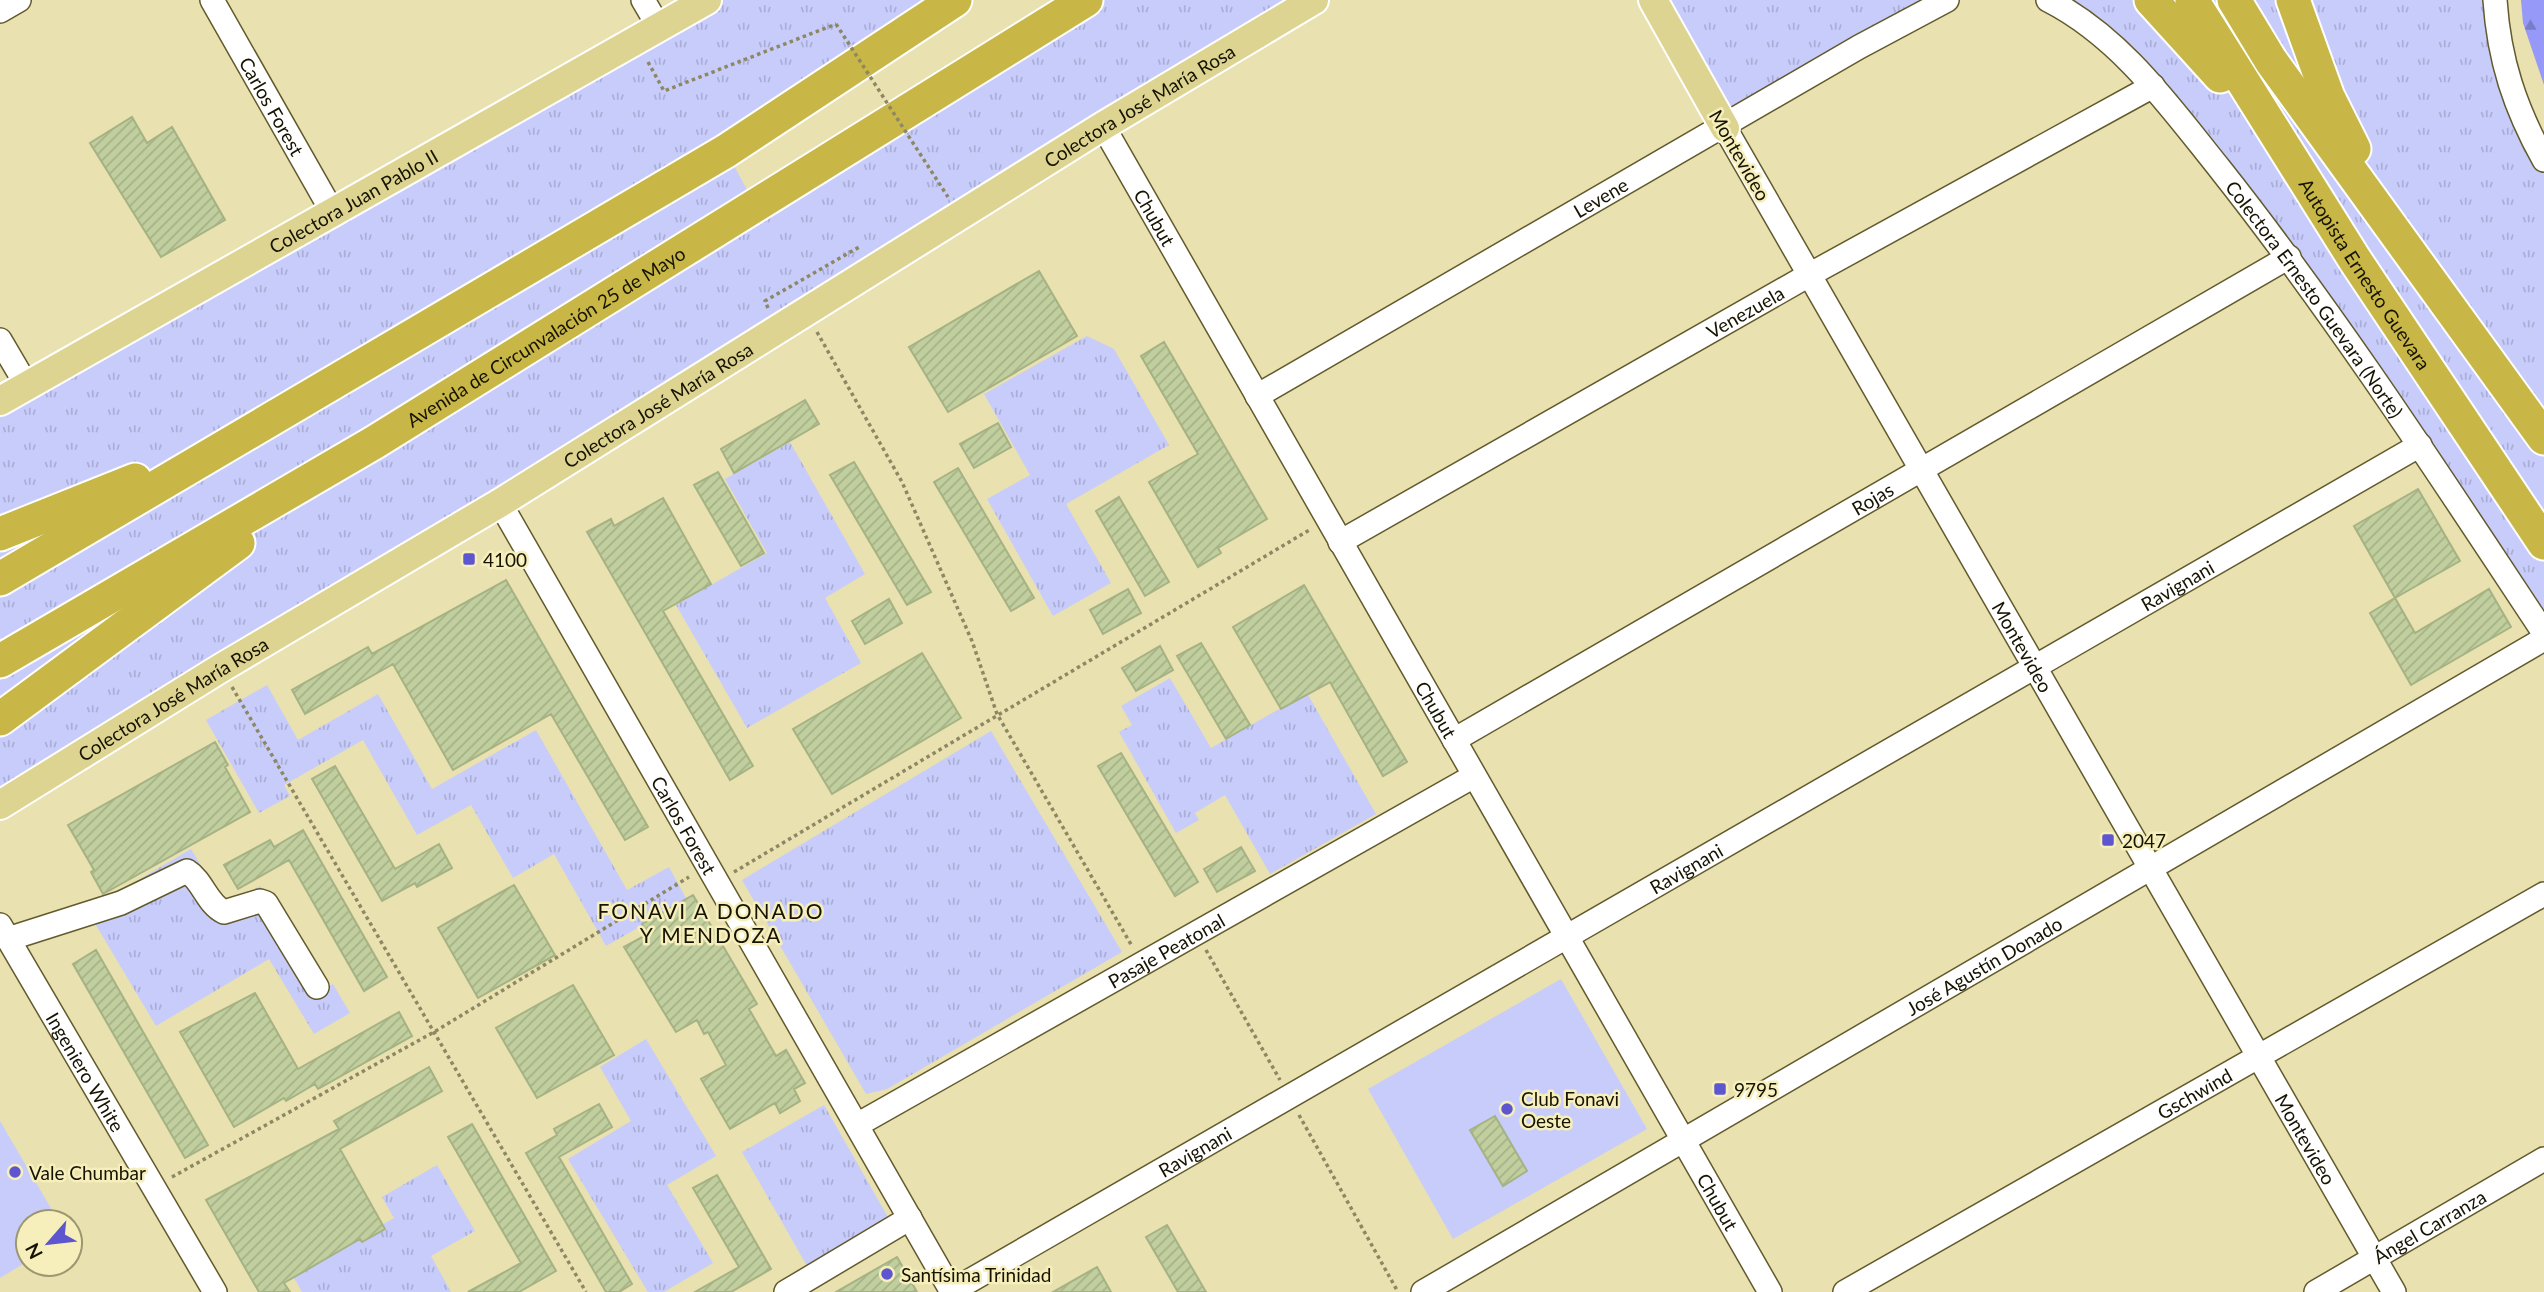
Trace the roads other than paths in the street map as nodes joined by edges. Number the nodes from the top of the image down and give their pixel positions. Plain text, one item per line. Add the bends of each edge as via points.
1 (19, 0) edge
2 (212, 0) edge
3 (643, 0) edge
4 (707, 0) edge
5 (955, 0) edge
6 (1086, 0) edge
7 (1314, 0) edge
8 (1653, 0) edge
9 (1947, 0) edge
10 (2048, 0) edge
11 (2151, 0) edge
12 (2192, 0) edge
13 (2234, 0) edge
14 (2293, 0) edge
15 (2495, 0) edge
16 (0, 11) edge
17 (649, 35) junction
18 (2153, 86) junction
19 (1102, 126) junction
20 (1725, 128) junction
21 (2544, 160) edge
22 (334, 213) junction
23 (2289, 257) junction
24 (2355, 260) junction
25 (1809, 275) junction
26 (2442, 296) junction
27 (0, 340) edge
28 (27, 386) junction
29 (1257, 396) junction
30 (0, 401) edge
31 (250, 431) junction
32 (2544, 438) edge
33 (375, 442) junction
34 (2420, 445) junction
35 (1921, 470) junction
36 (500, 503) junction
37 (0, 534) edge
38 (1340, 542) junction
39 (2544, 543) edge
40 (0, 579) edge
41 (2544, 636) edge
42 (0, 661) edge
43 (2035, 667) junction
44 (0, 719) edge
45 (1454, 740) junction
46 (1474, 776) junction
47 (0, 805) edge
48 (2151, 868) junction
49 (2544, 894) edge
50 (4, 932) edge
51 (1566, 937) junction
52 (317, 987) dead end
53 (2259, 1056) junction
54 (857, 1125) junction
55 (1683, 1141) junction
56 (2544, 1159) edge
57 (910, 1218) junction
58 (2374, 1258) junction
59 (952, 1291) edge
60 (215, 1292) edge
61 (786, 1292) edge
62 (1423, 1292) edge
63 (1770, 1292) edge
64 (1845, 1292) edge
65 (2316, 1292) edge
66 (2394, 1292) edge

1 - 16 street
2 - 22 street, Carlos Forest
3 - 17 street
4 - 17 main road, Colectora Juan Pablo II
5 - 31 highway via 726,150
6 - 33 highway, Avenida de Circunvalación 25 de Mayo
7 - 19 main road, Colectora José María Rosa
8 - 20 main road, Montevideo
9 - 20 street, Levene
10 - 18 street, Colectora Ernesto Guevara (Norte) via 2071,12
11 - 24 highway via 2222,78
12 - 24 highway, Autopista Ernesto Guevara
13 - 26 highway via 2271,61
14 - 26 highway via 2328,97 2374,188
15 - 21 street via 2498,42 2508,83 2520,117
17 - 22 main road, Colectora Juan Pablo II
18 - 23 street, Colectora Ernesto Guevara (Norte)
18 - 25 street, Venezuela
19 - 29 street, Chubut
19 - 36 main road, Colectora José María Rosa
20 - 25 street, Montevideo
20 - 29 street, Levene
22 - 28 main road, Colectora Juan Pablo II
23 - 34 street, Colectora Ernesto Guevara (Norte)
23 - 35 street, Rojas
24 - 39 highway, Autopista Ernesto Guevara
25 - 35 street, Montevideo
25 - 38 street, Venezuela
26 - 32 highway
27 - 28 street
28 - 30 main road, Colectora Juan Pablo II
29 - 38 street, Chubut
31 - 37 highway
31 - 40 highway
33 - 42 highway, Avenida de Circunvalación 25 de Mayo
33 - 44 highway
34 - 41 street, Colectora Ernesto Guevara (Norte)
34 - 43 street, Ravignani
35 - 43 street, Montevideo
35 - 45 street, Rojas
36 - 47 main road, Colectora José María Rosa
36 - 54 street, Carlos Forest
38 - 45 street, Chubut
41 - 48 street, José Agustín Donado
43 - 48 street, Montevideo
43 - 51 street, Ravignani
45 - 46 street, Chubut
46 - 51 street, Chubut
46 - 54 street, Pasaje Peatonal
48 - 53 street, Montevideo
48 - 55 street, José Agustín Donado
49 - 53 street, Gschwind
50 - 52 street via 121,903 187,870 224,912 266,903
50 - 60 street, Ingeniero White
51 - 55 street, Chubut
51 - 59 street, Ravignani
53 - 58 street, Montevideo
53 - 64 street, Gschwind
54 - 57 street, Carlos Forest
55 - 62 street, José Agustín Donado
55 - 63 street, Chubut
56 - 58 street, Ángel Carranza
57 - 59 street, Carlos Forest
57 - 61 street
58 - 65 street, Ángel Carranza
58 - 66 street, Montevideo

